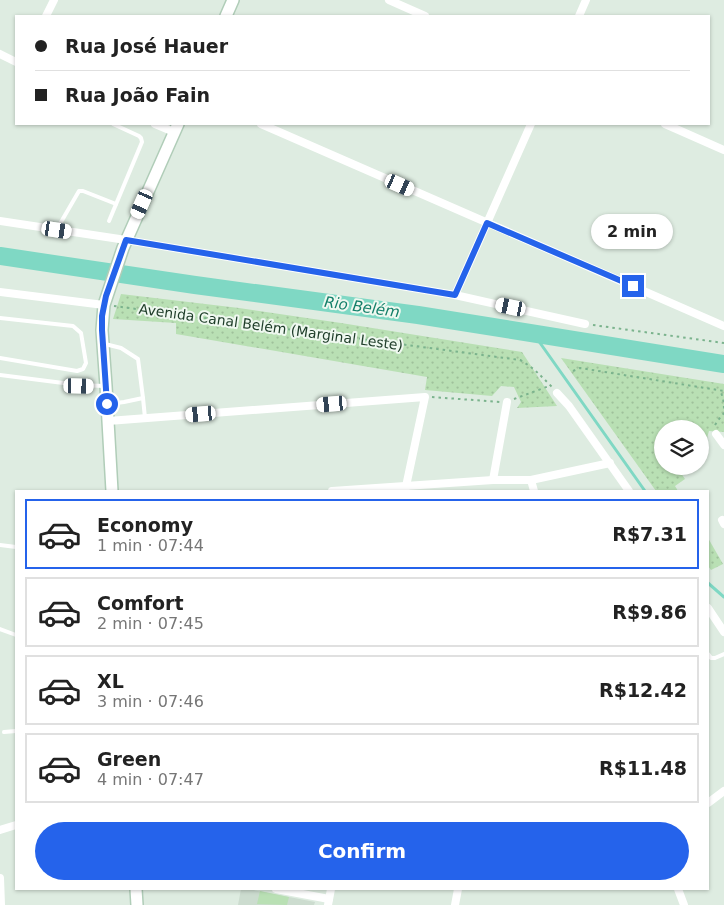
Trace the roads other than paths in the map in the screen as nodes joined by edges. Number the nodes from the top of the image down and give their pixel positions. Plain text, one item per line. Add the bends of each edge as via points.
1 (54, 0) edge
2 (233, 0) edge
3 (389, 0) edge
4 (586, 0) edge
5 (46, 15) edge
6 (226, 15) edge
7 (423, 15) edge
8 (579, 15) edge
9 (0, 54) edge
10 (15, 62) edge
11 (120, 125) edge
12 (160, 125) edge
13 (263, 125) edge
14 (532, 125) edge
15 (667, 125) edge
16 (176, 128) edge
17 (724, 150) edge
18 (116, 204) junction
19 (0, 221) edge
20 (109, 222) dead end
21 (487, 223) junction
22 (57, 230) junction
23 (125, 244) junction
24 (0, 292) edge
25 (455, 295) junction
26 (105, 301) junction
27 (0, 318) edge
28 (585, 324) road end
29 (724, 326) edge
30 (103, 344) junction
31 (0, 358) edge
32 (0, 375) edge
33 (106, 386) junction
34 (557, 392) road end
35 (143, 398) junction
36 (507, 402) road end
37 (107, 404) junction
38 (145, 419) junction
39 (108, 421) junction
40 (716, 434) road end
41 (724, 446) edge
42 (610, 463) junction
43 (493, 480) junction
44 (531, 480) junction
45 (405, 488) edge
46 (112, 490) edge
47 (356, 490) edge
48 (534, 490) edge
49 (628, 490) edge
50 (0, 545) edge
51 (15, 547) edge
52 (709, 610) edge
53 (0, 629) edge
54 (724, 632) edge
55 (15, 635) edge
56 (724, 654) edge
57 (709, 655) edge
58 (15, 731) edge
59 (4, 732) dead end
60 (724, 791) edge
61 (709, 802) edge
62 (15, 825) edge
63 (0, 830) edge
64 (0, 878) edge
65 (136, 890) edge
66 (280, 890) edge
67 (458, 890) edge
68 (678, 890) edge
69 (328, 902) edge
70 (1, 905) edge
71 (137, 905) edge
72 (455, 905) edge
73 (684, 905) edge

1 - 5 street
2 - 6 main road
3 - 7 street
4 - 8 street
9 - 10 street
11 - 18 lane via 139,136 142,142
12 - 16 street
13 - 21 street
14 - 21 street
15 - 17 street
16 - 23 main road
18 - 20 lane
18 - 22 lane via 79,191
19 - 22 street
21 - 25 street
21 - 29 street
22 - 23 street
23 - 25 street
23 - 26 main road
24 - 26 street
25 - 28 street
26 - 30 main road
27 - 31 lane via 73,326 81,333 86,363 77,371
30 - 33 main road
30 - 35 lane via 120,348 138,359
32 - 33 lane via 79,386
33 - 37 main road
34 - 42 street
35 - 37 lane
35 - 38 lane
36 - 43 street
37 - 39 main road
38 - 39 street
38 - 45 street via 425,397
39 - 46 main road
40 - 41 street
42 - 44 street
42 - 49 street
43 - 44 street
43 - 45 street
44 - 48 street
45 - 47 street
50 - 51 lane
52 - 54 street
53 - 55 lane
56 - 57 lane via 715,658
58 - 59 lane
60 - 61 street
62 - 63 street
64 - 70 street
65 - 71 main road
66 - 69 street
67 - 72 street
68 - 73 street

